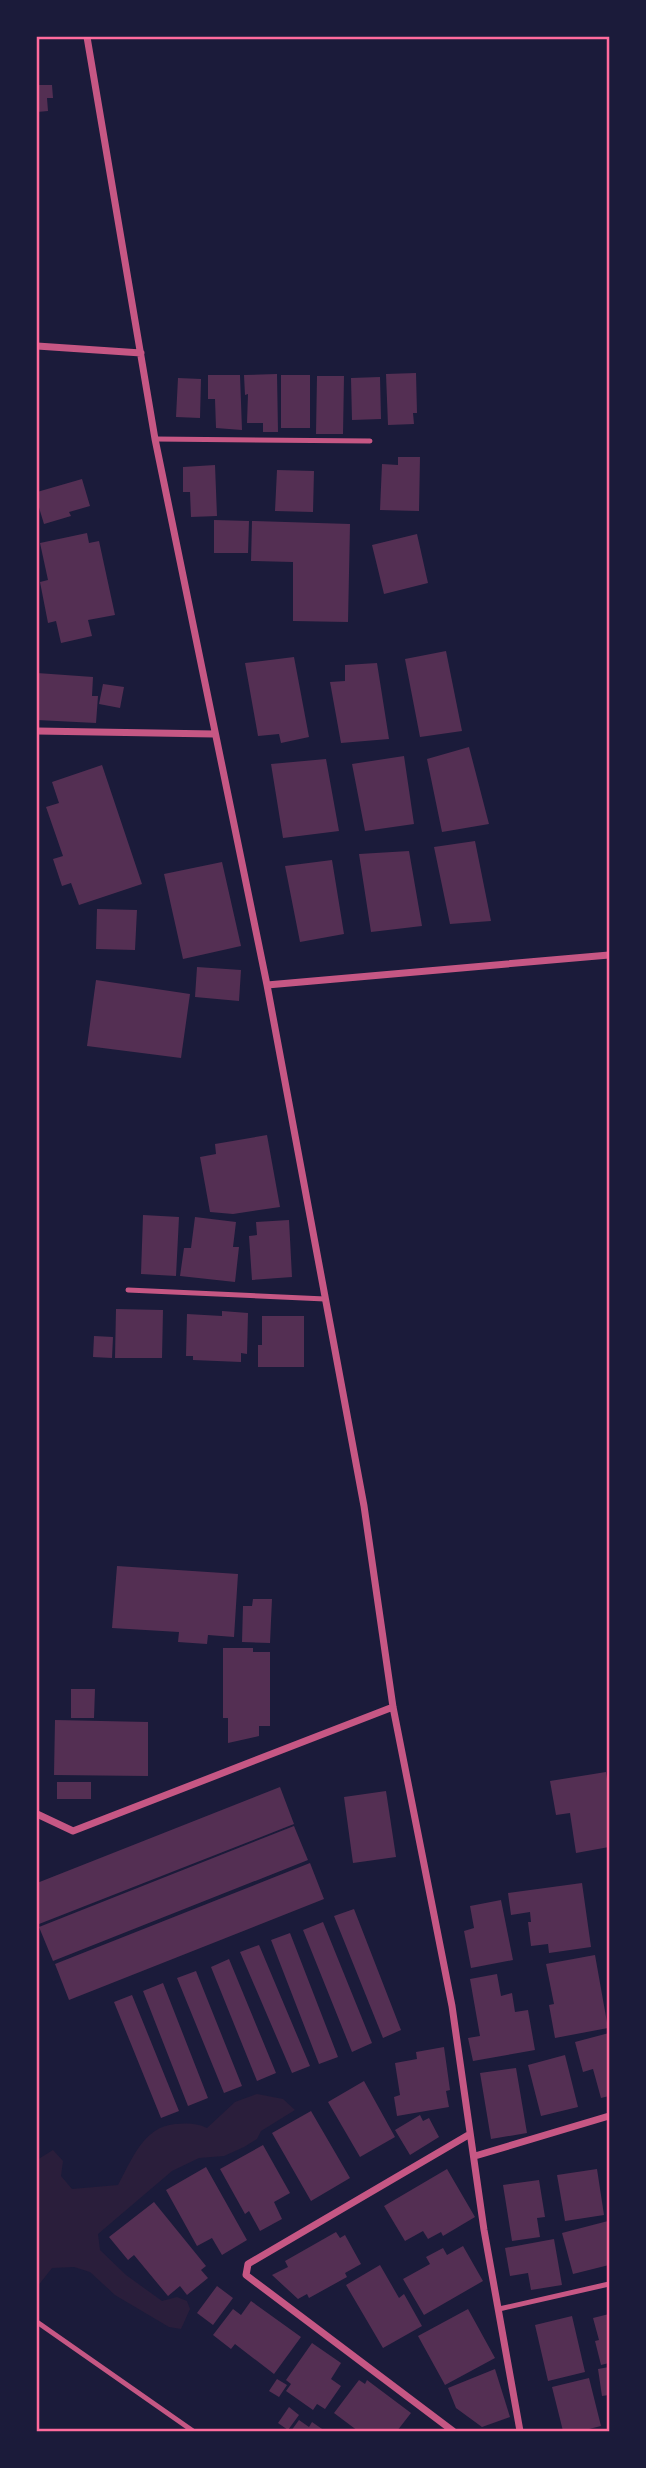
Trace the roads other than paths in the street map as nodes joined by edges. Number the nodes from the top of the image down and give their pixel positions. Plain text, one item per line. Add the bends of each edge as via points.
1 (88, 37) edge
2 (37, 346) edge
3 (141, 353) junction
4 (155, 439) junction
5 (370, 441) dead end
6 (37, 732) edge
7 (214, 734) junction
8 (609, 955) edge
9 (267, 985) junction
10 (128, 1290) dead end
11 (325, 1299) junction
12 (393, 1707) junction
13 (37, 1814) edge
14 (609, 2116) edge
15 (470, 2134) junction
16 (475, 2156) junction
17 (609, 2284) edge
18 (499, 2309) junction
19 (37, 2322) edge
20 (192, 2431) edge
21 (453, 2431) edge
22 (520, 2431) edge

1 - 3 street
2 - 3 street
3 - 4 street
4 - 5 lane
4 - 7 street
6 - 7 street
7 - 9 street
8 - 9 street
9 - 11 street
10 - 11 lane
11 - 12 street via 364,1506
12 - 13 street via 72,1830
12 - 15 street via 452,2006
14 - 16 street
15 - 16 street
15 - 21 street via 248,2264 246,2275
16 - 18 street
17 - 18 lane
18 - 22 street
19 - 20 lane

